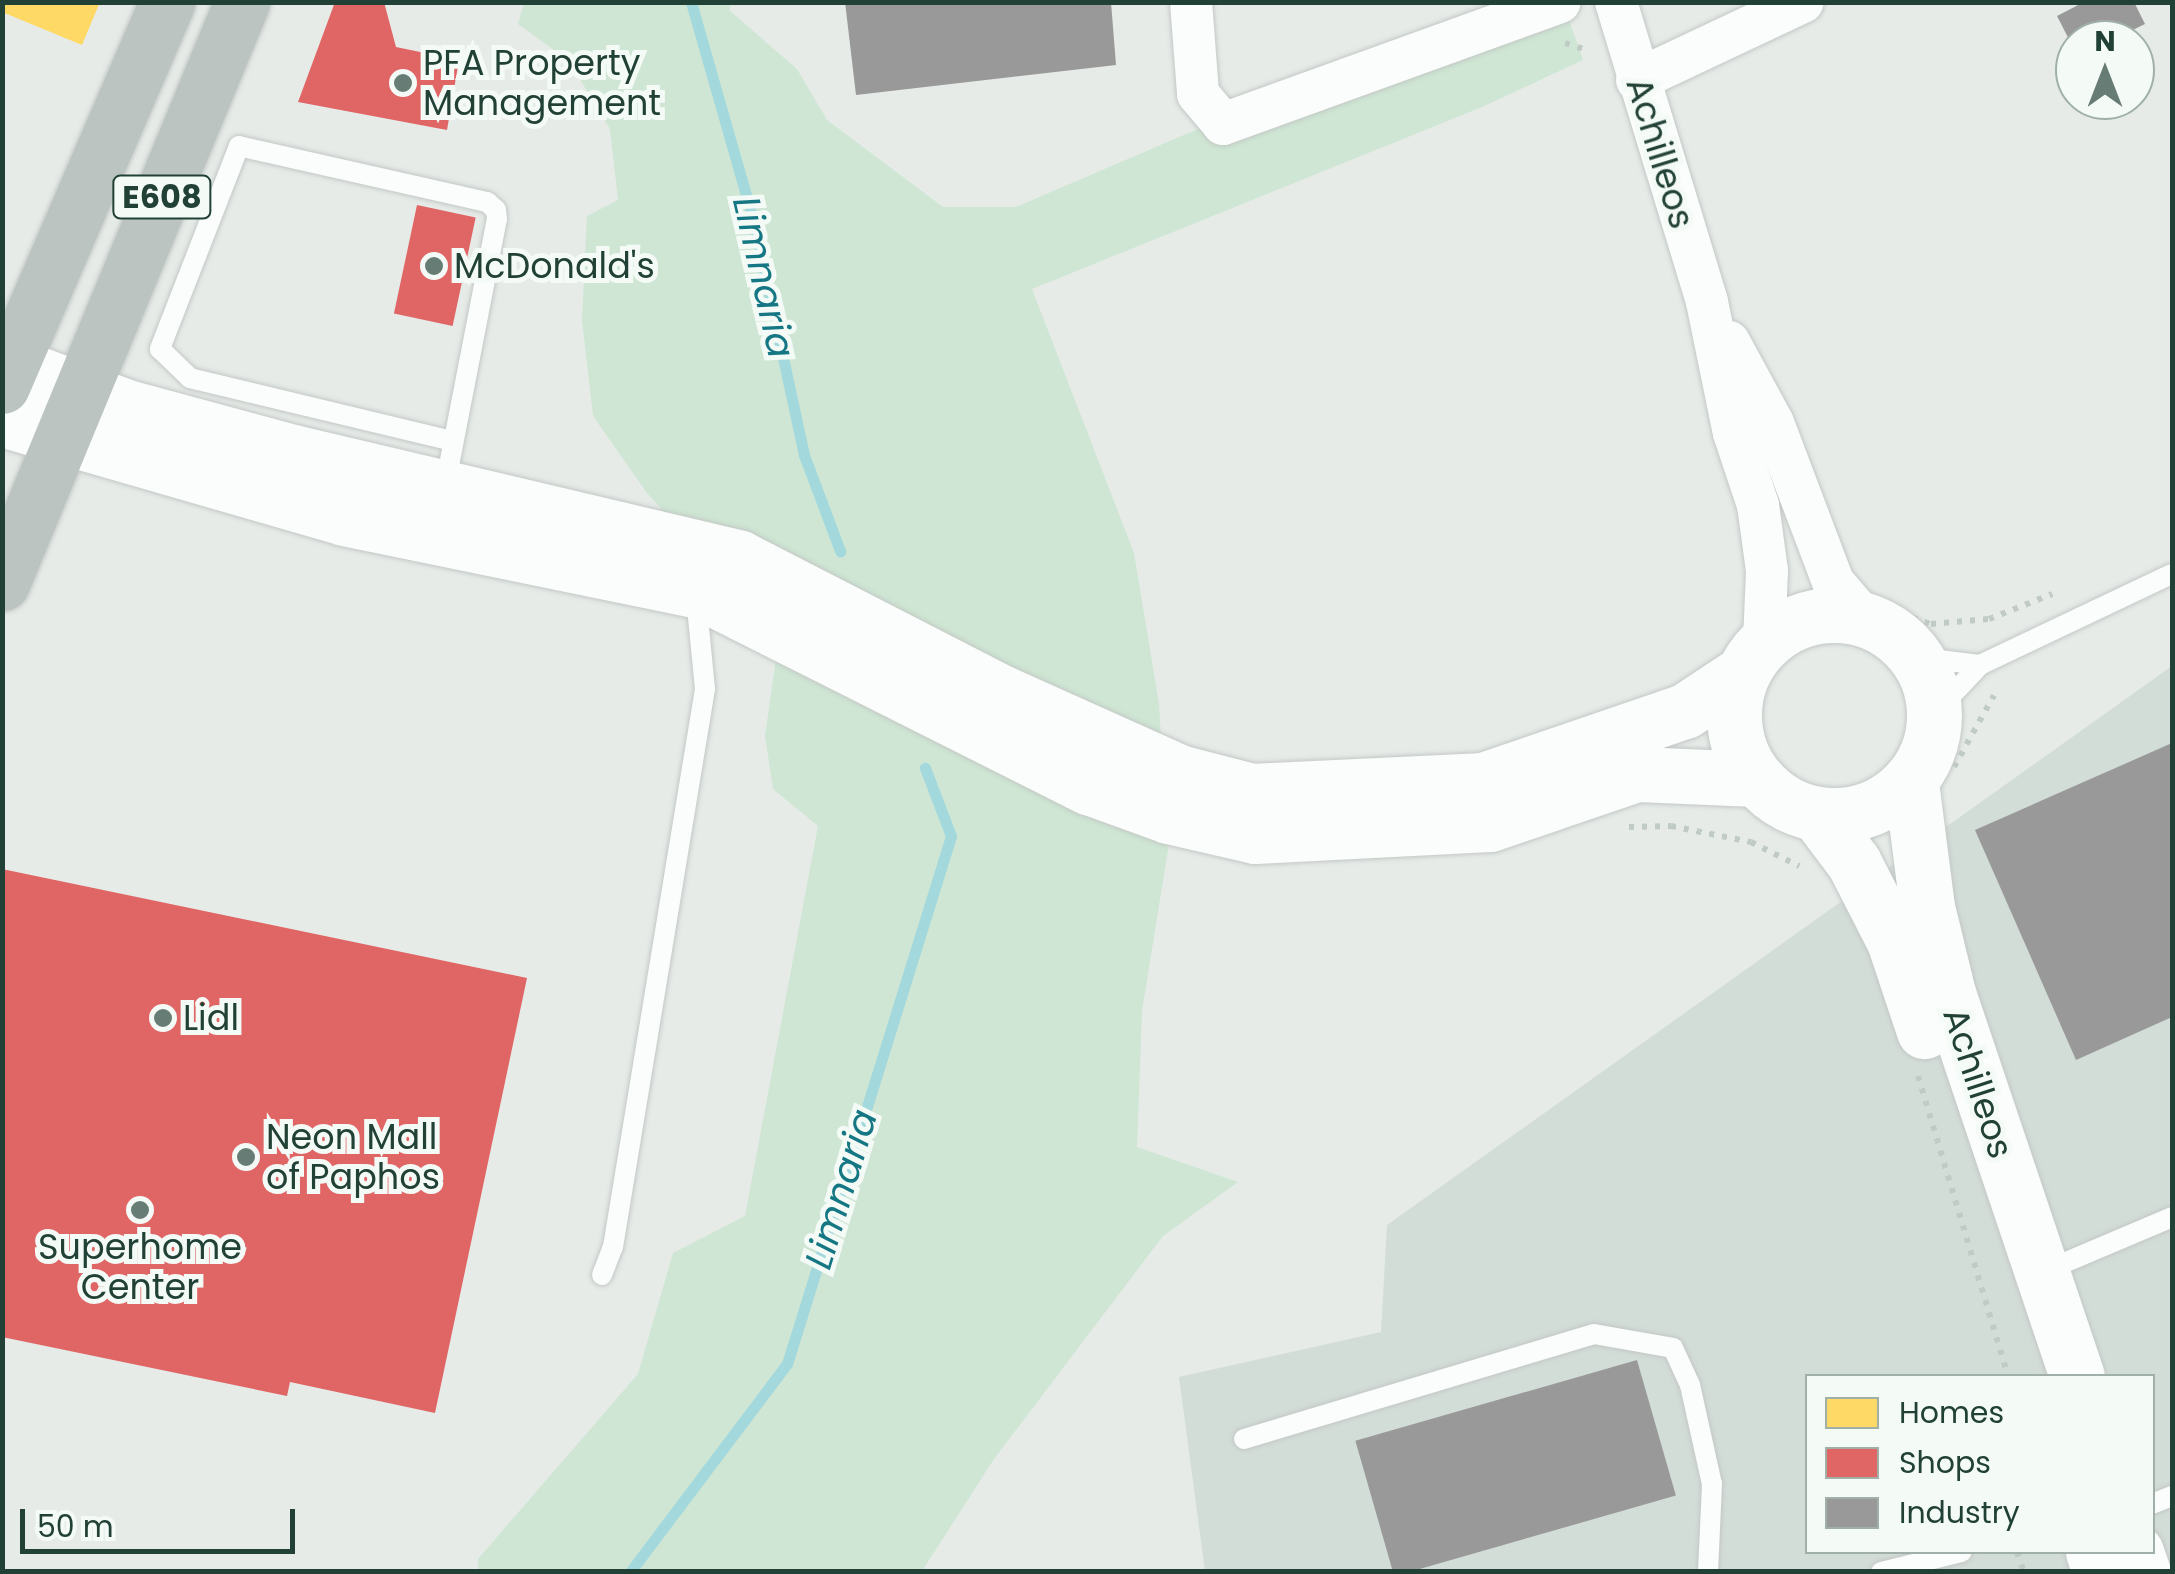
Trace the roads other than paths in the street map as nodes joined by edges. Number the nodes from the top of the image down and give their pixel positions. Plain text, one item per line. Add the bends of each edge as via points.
1 (167, 2) edge
2 (242, 2) edge
3 (1191, 2) edge
4 (1616, 2) edge
5 (1803, 2) edge
6 (1559, 22) edge
7 (1638, 80) junction
8 (1707, 302) junction
9 (7, 375) edge
10 (68, 415) junction
11 (2, 418) edge
12 (449, 464) junction
13 (2172, 574) edge
14 (2, 582) edge
15 (696, 590) junction
16 (794, 609) junction
17 (1873, 612) junction
18 (1915, 657) junction
19 (1752, 658) junction
20 (1980, 665) junction
21 (988, 712) junction
22 (1934, 714) junction
23 (1755, 779) junction
24 (1930, 783) junction
25 (1818, 815) junction
26 (2172, 1218) edge
27 (2041, 1272) junction
28 (602, 1275) dead end
29 (2035, 1374) edge
30 (2075, 1374) edge
31 (1244, 1439) dead end
32 (1954, 1554) edge
33 (1708, 1572) edge
34 (1880, 1572) edge

1 - 9 highway, E608
2 - 10 highway, E608 via 123,298
3 - 6 street via 1198,94 1223,124
4 - 7 street, Achilleos
5 - 7 street
7 - 8 street, Achilleos
8 - 17 street, Achilleos via 1774,422 1833,582
8 - 19 street, Achilleos via 1734,433 1758,505 1767,571
9 - 10 street
10 - 11 street
10 - 12 street
10 - 14 highway, E608
10 - 15 street via 344,518
12 - 12 lane via 496,210 488,202 239,146 160,349 190,378 299,403
12 - 16 street via 740,558
13 - 20 lane
15 - 16 street
15 - 28 lane via 704,689 613,1247
16 - 21 street
17 - 18 street
17 - 19 street via 1810,616
18 - 20 lane
18 - 22 street via 1932,684
19 - 21 street via 1685,711 1483,780 1342,790 1252,791
19 - 23 street via 1733,710 1738,746
20 - 22 lane
21 - 23 street via 1088,787 1168,816 1255,836 1490,824 1637,774
22 - 24 street
23 - 25 street via 1784,803
24 - 25 street via 1869,811
24 - 27 street, Achilleos via 1927,907 1948,993
25 - 29 street, Achilleos via 1854,862 1894,941
26 - 27 lane
27 - 30 street, Achilleos
31 - 33 lane via 1594,1334 1673,1348 1690,1385 1712,1484
32 - 34 lane

